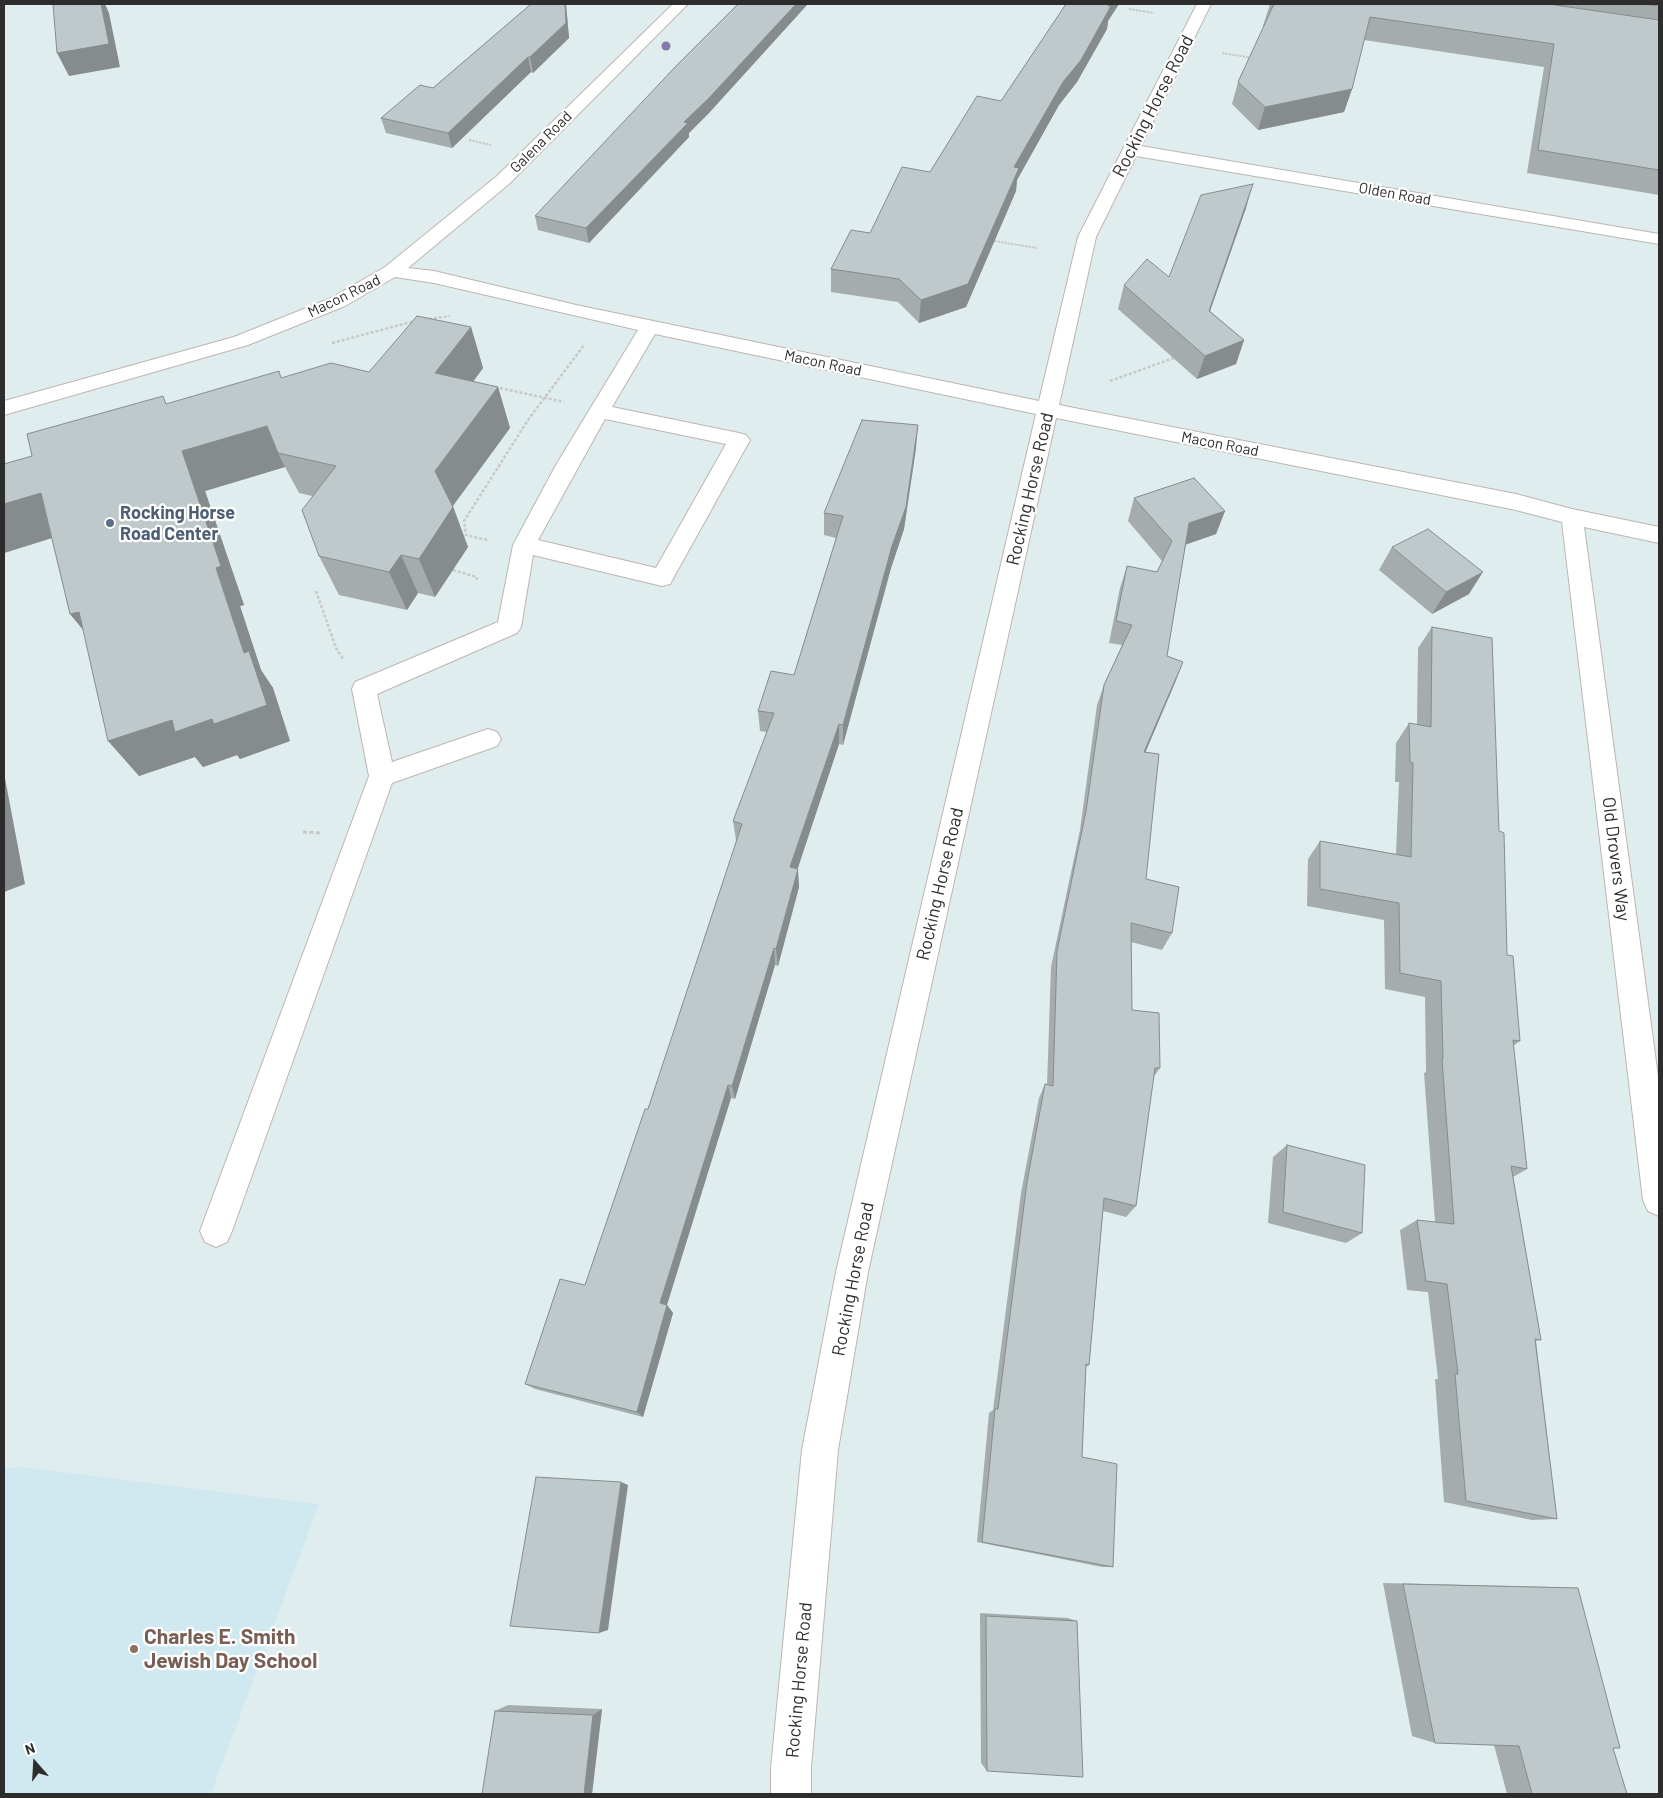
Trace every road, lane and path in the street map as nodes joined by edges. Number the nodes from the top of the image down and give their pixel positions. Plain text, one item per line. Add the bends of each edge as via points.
1 (681, 4) edge
2 (1204, 4) edge
3 (1129, 9) dead end
4 (1154, 13) dead end
5 (1222, 53) dead end
6 (1253, 58) edge
7 (468, 140) dead end
8 (496, 146) dead end
9 (1132, 150) junction
10 (1659, 238) edge
11 (994, 241) edge
12 (1037, 248) dead end
13 (392, 271) junction
14 (454, 315) dead end
15 (427, 320) edge
16 (418, 321) edge
17 (650, 326) junction
18 (586, 342) dead end
19 (331, 343) dead end
20 (1174, 358) dead end
21 (1110, 381) dead end
22 (490, 386) edge
23 (545, 398) junction
24 (4, 408) edge
25 (1048, 410) junction
26 (599, 411) junction
27 (1572, 518) junction
28 (1659, 535) edge
29 (491, 542) dead end
30 (524, 545) junction
31 (453, 570) dead end
32 (476, 585) dead end
33 (316, 591) edge
34 (336, 648) dead end
35 (488, 739) dead end
36 (382, 776) junction
37 (1659, 1200) edge
38 (216, 1231) dead end
39 (791, 1794) edge

1 - 13 street, Galena Road via 503,180
2 - 9 street, Rocking Horse Road
3 - 4 path
5 - 6 path
7 - 8 path
9 - 10 street, Olden Road
9 - 25 street, Rocking Horse Road via 1087,237
11 - 12 path
13 - 17 street, Macon Road via 434,277
13 - 24 street, Macon Road via 338,302 241,340
14 - 15 path
16 - 19 path
17 - 25 street, Macon Road
17 - 26 street
18 - 23 path
20 - 21 path
22 - 23 path
23 - 29 path via 464,521 466,535
25 - 27 street, Macon Road via 1507,500
25 - 39 street, Rocking Horse Road via 850,1281 820,1450 790,1768
26 - 30 street
26 - 30 street via 739,440 662,578
27 - 28 street, Macon Road
27 - 37 street, Old Drovers Way
30 - 36 street via 509,627 364,689
31 - 32 path via 477,577
33 - 34 path
35 - 36 street
36 - 38 street

